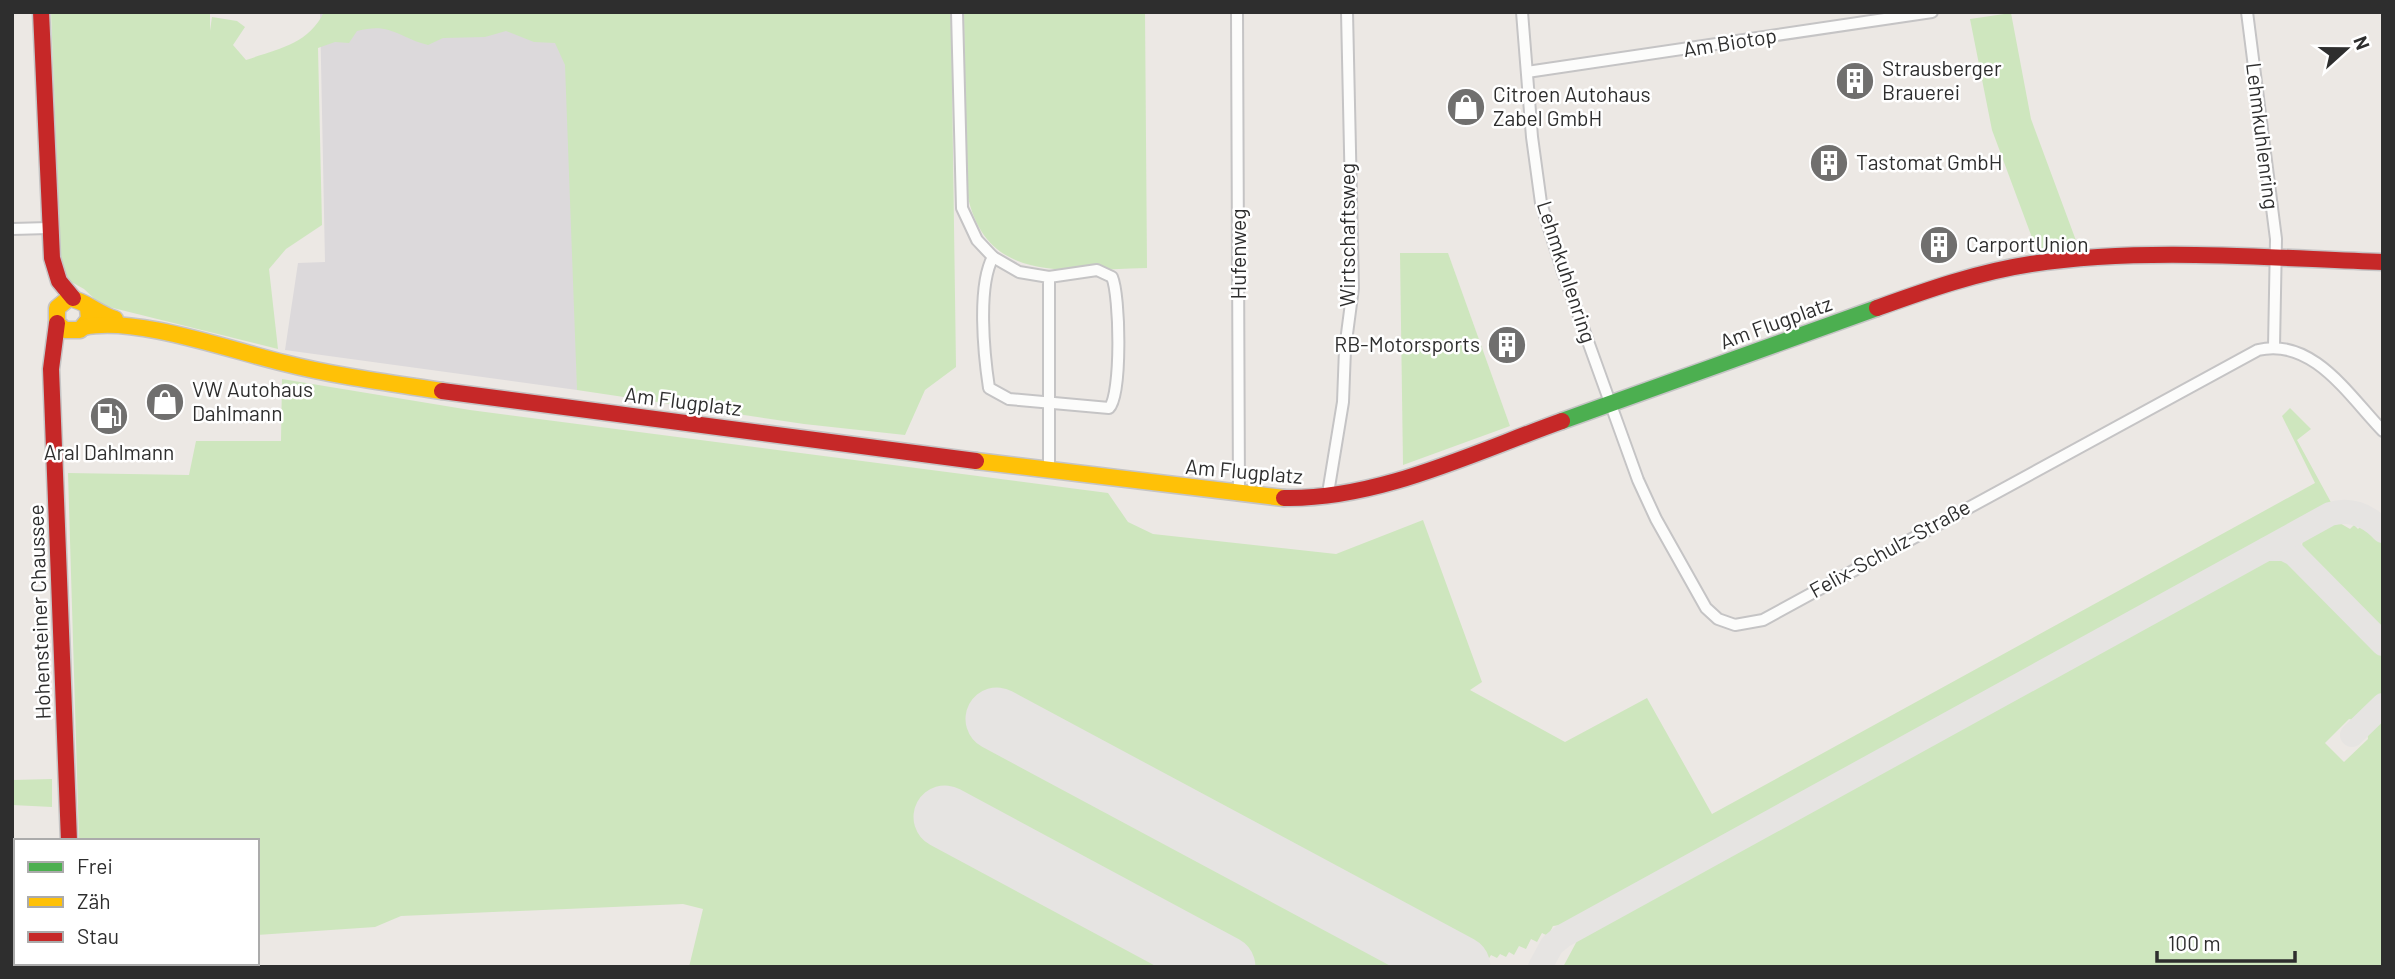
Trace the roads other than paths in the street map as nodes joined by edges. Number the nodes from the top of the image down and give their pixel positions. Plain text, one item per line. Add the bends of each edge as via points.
1 (41, 12) edge
2 (957, 12) edge
3 (1237, 12) edge
4 (1347, 12) edge
5 (1522, 12) edge
6 (1932, 12) edge
7 (2246, 12) edge
8 (1527, 72) junction
9 (49, 228) junction
10 (12, 229) edge
11 (993, 257) junction
12 (2277, 260) junction
13 (2383, 262) edge
14 (1049, 277) junction
15 (73, 298) junction
16 (88, 308) junction
17 (57, 315) junction
18 (79, 330) junction
19 (160, 332) junction
20 (2274, 347) junction
21 (53, 383) junction
22 (1049, 403) junction
23 (1611, 404) junction
24 (2383, 431) edge
25 (1049, 470) junction
26 (1239, 495) junction
27 (1330, 497) junction
28 (69, 839) edge

1 - 9 street, Hohensteiner Chaussee
2 - 11 street via 961,200 968,224
3 - 26 street, Hufenweg
4 - 27 street, Wirtschaftsweg via 1353,288
5 - 8 street, Lehmkuhlenring
6 - 8 street, Am Biotop
7 - 12 street, Lehmkuhlenring
8 - 23 street, Lehmkuhlenring via 1541,203
9 - 10 street
9 - 15 street, Hohensteiner Chaussee via 54,268 63,289
9 - 17 street, Hohensteiner Chaussee via 48,266
11 - 14 street via 1019,272
11 - 22 street via 986,269 985,290 989,388 1009,398
12 - 13 street, Am Flugplatz
12 - 20 street, Lehmkuhlenring
12 - 23 street, Am Flugplatz via 2108,257 1996,271 1924,292
14 - 22 street
14 - 22 street via 1097,270 1112,277 1117,377 1116,394 1108,408
15 - 16 street
15 - 17 street via 64,300
16 - 18 street via 89,318
16 - 19 street, Am Flugplatz
17 - 18 street via 65,330
17 - 21 street, Hohensteiner Chaussee
18 - 19 street, Am Flugplatz via 98,324
18 - 21 street, Hohensteiner Chaussee via 61,350
19 - 25 street, Am Flugplatz via 287,364 442,391
20 - 23 street, Felix-Schulz-Straße via 2242,356 1762,620 1742,625 1718,619 1700,598 1646,499
20 - 24 street via 2297,351 2316,362
21 - 28 street, Hohensteiner Chaussee
22 - 25 street
23 - 27 street, Am Flugplatz via 1374,488
25 - 26 street, Am Flugplatz
26 - 27 street, Am Flugplatz

